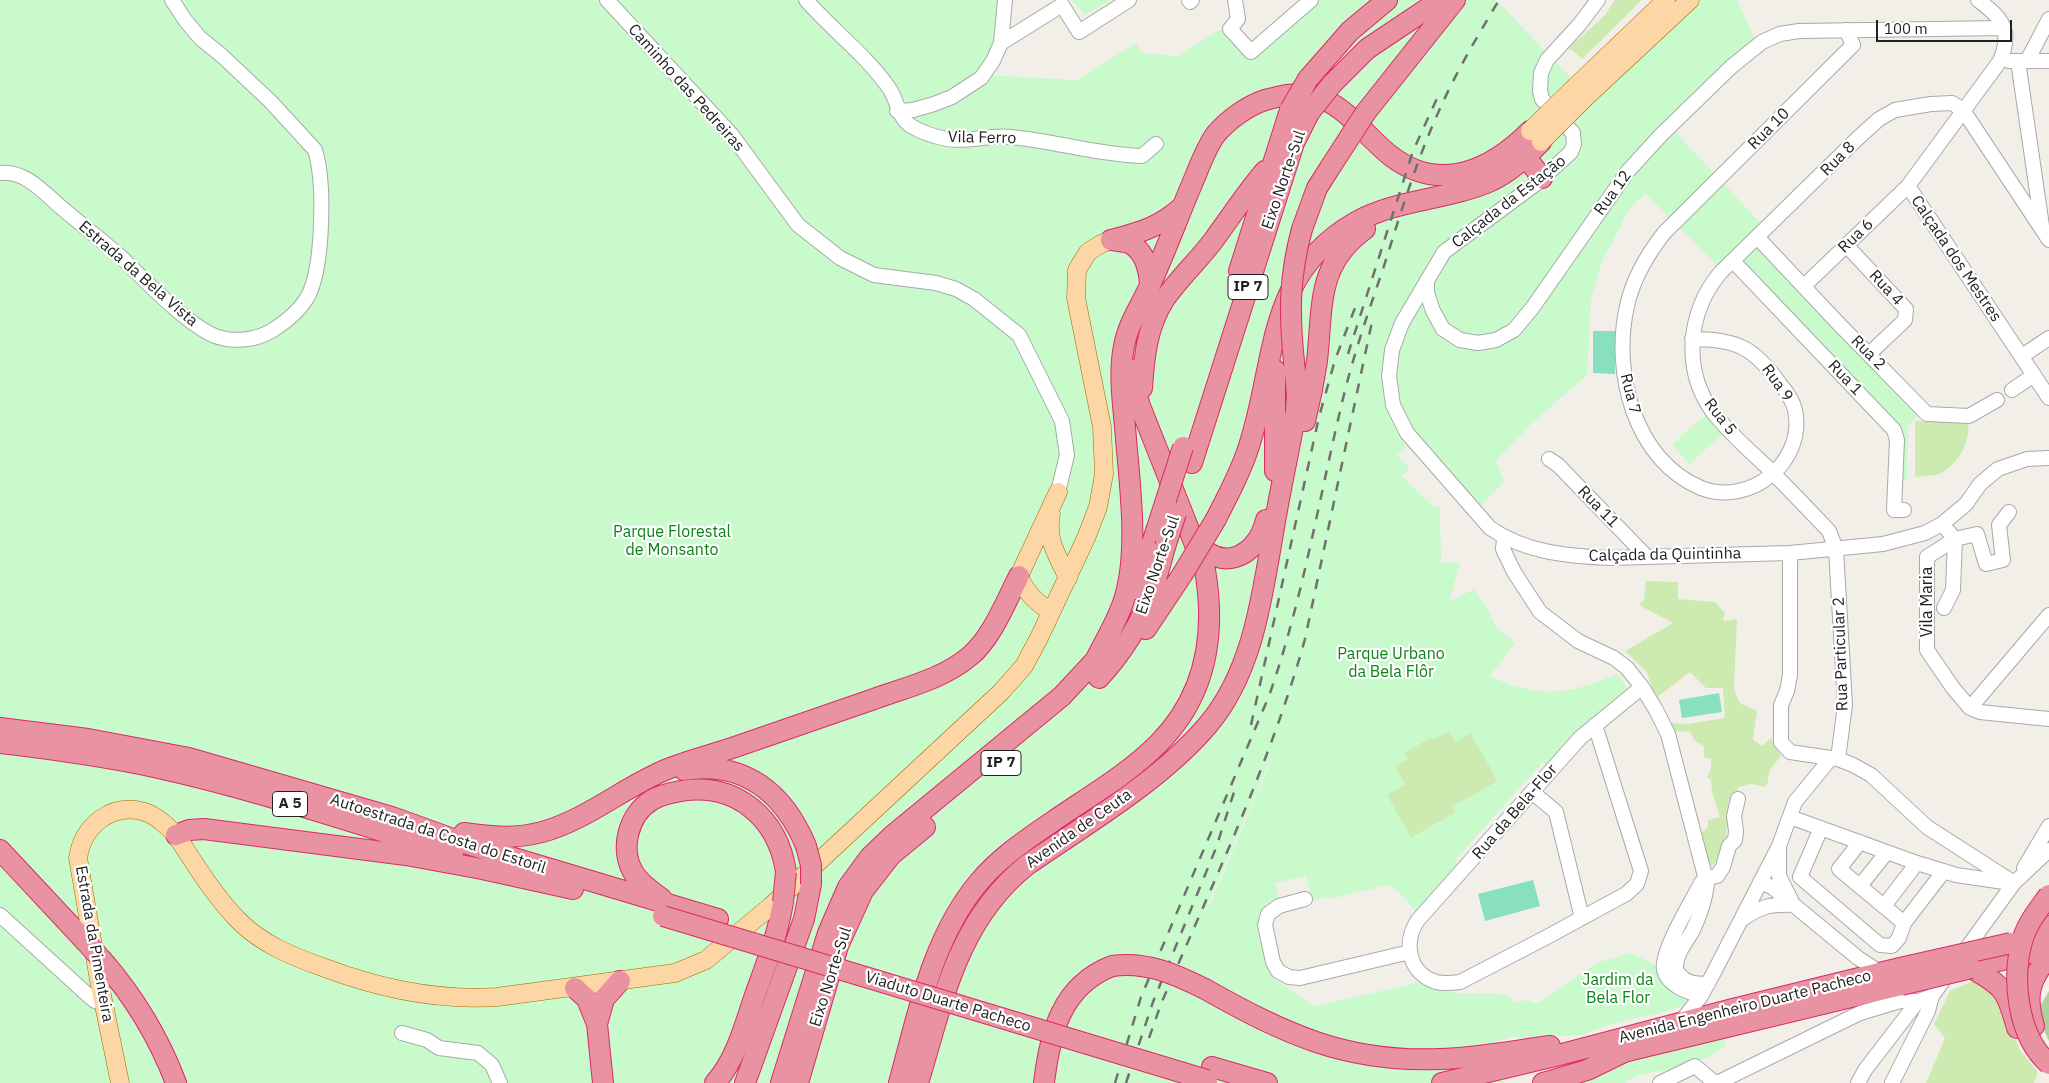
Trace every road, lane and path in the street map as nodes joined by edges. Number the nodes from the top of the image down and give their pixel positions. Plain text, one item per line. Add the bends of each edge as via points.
1 (172, 0) edge
2 (607, 0) edge
3 (806, 0) edge
4 (1005, 0) edge
5 (1129, 0) edge
6 (1311, 0) edge
7 (1387, 0) edge
8 (1440, 0) edge
9 (1455, 0) edge
10 (1598, 0) edge
11 (1666, 0) edge
12 (1690, 0) edge
13 (1978, 0) edge
14 (1238, 1) edge
15 (2049, 19) edge
16 (2003, 28) junction
17 (1886, 29) junction
18 (1846, 30) junction
19 (1001, 43) junction
20 (1853, 45) junction
21 (2000, 61) junction
22 (2022, 61) junction
23 (2049, 61) edge
24 (1581, 91) junction
25 (1963, 110) junction
26 (898, 111) junction
27 (1300, 111) junction
28 (1536, 136) junction
29 (1156, 144) dead end
30 (1526, 157) junction
31 (1272, 164) junction
32 (0, 173) edge
33 (1542, 178) junction
34 (1908, 186) junction
35 (2043, 191) edge
36 (1442, 195) junction
37 (1183, 206) junction
38 (1683, 212) joint
39 (2046, 235) edge
40 (1758, 238) junction
41 (1111, 240) junction
42 (1846, 245) junction
43 (1734, 261) junction
44 (1427, 280) junction
45 (1150, 284) junction
46 (1804, 286) junction
47 (1134, 315) junction
48 (1277, 322) junction
49 (1692, 338) junction
50 (2049, 338) edge
51 (1870, 354) junction
52 (2022, 356) junction
53 (1294, 362) junction
54 (2034, 376) junction
55 (2012, 390) dead end
56 (2049, 398) edge
57 (1996, 400) dead end
58 (1140, 406) junction
59 (1188, 455) junction
60 (2049, 458) edge
61 (1549, 459) dead end
62 (1275, 471) junction
63 (1773, 474) junction
64 (1058, 492) junction
65 (1904, 510) dead end
66 (2009, 512) dead end
67 (1942, 524) junction
68 (1086, 538) junction
69 (1193, 538) junction
70 (1504, 538) junction
71 (1955, 539) junction
72 (1836, 549) junction
73 (1055, 552) junction
74 (1790, 553) junction
75 (1646, 556) junction
76 (1022, 569) junction
77 (1068, 578) junction
78 (1262, 593) junction
79 (1944, 608) dead end
80 (1051, 612) junction
81 (2049, 615) edge
82 (1101, 665) junction
83 (1642, 687) junction
84 (1970, 708) junction
85 (2049, 719) edge
86 (1595, 725) junction
87 (0, 728) edge
88 (0, 743) edge
89 (1834, 759) junction
90 (1135, 765) junction
91 (1147, 781) junction
92 (630, 788) junction
93 (1532, 792) junction
94 (1738, 799) dead end
95 (392, 817) junction
96 (1790, 817) junction
97 (2049, 826) edge
98 (1821, 828) junction
99 (176, 835) junction
100 (1860, 842) junction
101 (1779, 846) junction
102 (1014, 849) junction
103 (0, 850) edge
104 (2049, 850) edge
105 (1887, 852) junction
106 (1917, 863) junction
107 (1027, 865) junction
108 (1944, 871) junction
109 (1706, 878) junction
110 (2014, 883) junction
111 (1860, 886) junction
112 (611, 888) joint
113 (1757, 888) junction
114 (573, 889) junction
115 (2049, 895) edge
116 (1305, 899) dead end
117 (1884, 906) junction
118 (1798, 908) junction
119 (672, 910) junction
120 (0, 915) edge
121 (1582, 918) junction
122 (1739, 921) junction
123 (1904, 922) junction
124 (2049, 926) edge
125 (2040, 936) edge
126 (2049, 948) edge
127 (1410, 952) junction
128 (2049, 956) edge
129 (1970, 968) junction
130 (1894, 975) junction
131 (620, 981) junction
132 (575, 988) junction
133 (1704, 990) junction
134 (1932, 996) junction
135 (1918, 1000) junction
136 (104, 1003) junction
137 (1680, 1023) junction
138 (596, 1024) junction
139 (402, 1033) dead end
140 (1621, 1045) junction
141 (2049, 1054) edge
142 (755, 1057) junction
143 (2049, 1064) edge
144 (2049, 1075) edge
145 (1211, 1077) edge
146 (607, 1078) edge
147 (120, 1083) edge
148 (176, 1083) edge
149 (500, 1083) edge
150 (715, 1083) edge
151 (738, 1083) edge
152 (745, 1083) edge
153 (780, 1083) edge
154 (798, 1083) edge
155 (899, 1083) edge
156 (918, 1083) edge
157 (1044, 1083) edge
158 (1267, 1083) edge
159 (1442, 1083) edge
160 (1497, 1083) edge
161 (1543, 1083) edge
162 (1660, 1083) edge
163 (1716, 1083) edge
164 (1858, 1083) edge
165 (1892, 1083) edge

1 - 32 street, Estrada da Bela Vista via 200,38 270,101 315,150 320,198 319,260 306,300 290,318 258,337 244,340 216,336 192,322 39,188 20,174
2 - 64 street, Caminho das Pedreiras via 731,134 798,225 840,258 874,275 936,282 956,289 974,299 1019,335 1062,421 1067,455
3 - 26 street, Vila Ferro via 875,70 890,89
4 - 19 street
5 - 19 street via 1079,32 1062,5
6 - 14 street via 1251,52 1230,29 1238,18
7 - 27 highway, Eixo Norte-Sul / IP 7, bridge via 1350,31 1308,79
8 - 27 highway, Eixo Norte-Sul / IP 7, bridge via 1367,49
9 - 53 highway, bridge via 1366,112 1317,188 1302,229 1293,268 1290,298
10 - 33 street, Calçada da Estação via 1547,60 1541,73 1542,99 1574,138 1569,156
11 - 24 main road
12 - 24 main road
13 - 16 street via 1997,15
15 - 22 street
16 - 17 street, Rua 10
16 - 21 street, Calçada dos Mestres via 2006,44
17 - 18 street, Rua 10
17 - 20 street, Rua 10
18 - 20 street
18 - 44 street, Rua 12 via 1780,34 1762,42 1731,67 1628,171 1514,330 1496,340 1478,343 1460,340 1442,329 1432,311
19 - 26 street via 982,78 943,100 913,110
20 - 38 street, Rua 10
21 - 22 street
21 - 25 street, Calçada dos Mestres
22 - 23 street
22 - 35 street
24 - 28 main road, bridge
25 - 34 street, Calçada dos Mestres
25 - 39 street
25 - 40 street, Rua 8 via 1952,103 1895,110 1879,120
26 - 29 street, Vila Ferro via 911,126 948,140 1009,136 1142,156
27 - 31 highway, Eixo Norte-Sul / IP 7
27 - 59 highway, Eixo Norte-Sul / IP 7 via 1294,143
28 - 30 highway
28 - 37 highway via 1487,165 1468,172 1448,175 1417,171 1391,156 1335,105 1313,95 1283,95 1258,103 1237,115 1216,134
30 - 33 highway
30 - 36 highway via 1492,181
31 - 58 highway via 1253,184 1212,243 1164,301 1145,348
31 - 59 highway, Eixo Norte-Sul / IP 7 via 1211,364
33 - 44 street, Calçada da Estação via 1444,252
34 - 42 street, Rua 6
34 - 52 street, Calçada dos Mestres
35 - 39 street
36 - 48 highway via 1371,215 1331,240 1292,286
36 - 78 highway via 1367,227 1345,246 1329,273 1322,294 1313,388
37 - 41 highway via 1166,221
37 - 45 highway
38 - 63 street, Rua 7 via 1646,257 1626,307 1624,375 1634,414 1656,454 1683,478 1702,488 1738,491 1762,483
40 - 43 street, Rua 8
40 - 46 street, Rua 2
41 - 45 highway via 1131,244 1142,255
41 - 68 main road, Estrada da Pimenteira via 1088,252 1077,270 1076,298 1102,427 1104,474 1098,507
42 - 46 street, Rua 6
42 - 51 street, Rua 4 via 1906,309 1905,320
43 - 49 street, Rua 5 via 1708,287
43 - 65 street, Rua 1 via 1894,430 1897,440 1894,510
44 - 70 street, Calçada da Quintinha via 1402,323 1392,350 1389,376 1393,405 1407,433 1490,528
45 - 47 highway
46 - 51 street, Rua 2
47 - 58 highway, Avenida de Ceuta via 1132,369
47 - 82 highway via 1122,361 1131,562 1123,602
48 - 62 highway
48 - 82 highway, bridge via 1249,446 1216,519 1141,635 1130,648
49 - 63 street, Rua 5 via 1694,368 1712,410
49 - 63 street, Rua 9 via 1720,340 1754,353 1788,395 1795,409 1794,439 1791,452
50 - 52 street
51 - 57 street, Rua 2 via 1927,414 1968,416
52 - 54 street, Calçada dos Mestres
53 - 62 highway via 1285,430
53 - 78 highway via 1296,411
54 - 55 street
54 - 56 street, Calçada dos Mestres
58 - 69 highway, Avenida de Ceuta
59 - 82 highway, Eixo Norte-Sul / IP 7, bridge via 1160,539
60 - 67 street, Calçada da Quintinha via 2027,459 1998,469 1980,484 1966,504
61 - 75 street, Rua 11
62 - 69 highway via 1263,532 1249,551 1234,557 1220,557 1206,552
63 - 72 street, Rua 5 via 1829,532
64 - 73 main road via 1049,528
64 - 76 main road
66 - 71 street via 1998,525 2002,560 1986,564 1977,534
67 - 71 street
67 - 72 street, Calçada da Quintinha via 1925,533 1882,544
68 - 73 main road via 1073,547
68 - 77 main road, Estrada da Pimenteira
69 - 90 highway, Avenida de Ceuta via 1205,570 1210,629 1200,679 1192,698 1170,731
70 - 75 street, Calçada da Quintinha via 1528,548 1551,552 1610,558
70 - 83 street via 1503,549 1514,572 1540,612 1578,641 1614,658
71 - 79 street, Vila Maria via 1952,590
71 - 84 street, Vila Maria via 1927,557 1927,650
72 - 74 street, Calçada da Quintinha
72 - 89 street, Rua Particular 2 via 1845,705
73 - 76 main road
73 - 77 main road
74 - 75 street, Calçada da Quintinha
74 - 89 street via 1790,675 1781,705 1781,740 1790,752
76 - 80 main road via 1024,588
76 - 92 highway via 980,647 937,677 672,767
77 - 80 main road, Estrada da Pimenteira
78 - 91 highway, Avenida de Ceuta via 1242,666 1227,696 1208,725 1187,748
80 - 131 main road, Estrada da Pimenteira via 1024,666 1001,692 771,906 706,960 690,968
81 - 84 street
82 - 153 highway, Eixo Norte-Sul / IP 7 via 893,835 865,864 848,887 828,933
82 - 154 highway, Eixo Norte-Sul / IP 7 via 1072,704 891,855 863,891 840,941
83 - 86 street, Rua da Bela-Flor
83 - 109 street via 1668,734
84 - 85 street via 1980,712
86 - 93 street, Rua da Bela-Flor
86 - 121 street via 1641,871 1637,884 1626,894
87 - 95 highway, Autoestrada da Costa do Estoril / A 5 via 88,738 189,758
88 - 114 highway, Autoestrada da Costa do Estoril / A 5 via 115,760 203,779
89 - 96 street via 1795,802
89 - 110 street via 1871,775 1927,827
90 - 91 highway
90 - 102 highway, Avenida de Ceuta
91 - 107 highway, Avenida de Ceuta
92 - 95 highway via 569,822 520,837 465,834
92 - 142 highway, bridge via 690,769 743,775 773,793 790,813 806,846 811,884 804,919
93 - 121 street via 1556,812
93 - 127 street, Rua da Bela-Flor via 1418,920 1409,940
94 - 109 street via 1734,816 1735,840 1729,846 1717,876
95 - 112 highway, Autoestrada da Costa do Estoril / A 5 via 464,844
96 - 98 street
96 - 101 street
97 - 110 street
98 - 100 street
98 - 123 street via 1800,877 1880,945 1892,946 1899,938
99 - 114 highway via 204,829 365,849
99 - 132 main road, Estrada da Pimenteira via 239,921 262,941 312,964 382,987 429,996 477,998
99 - 136 main road, Estrada da Pimenteira via 151,814 122,810 100,818 80,846 80,869
100 - 105 street
100 - 111 street via 1839,869
101 - 113 street
101 - 118 street via 1780,876
102 - 107 highway
102 - 155 highway, Avenida de Ceuta via 978,883 953,919 932,967
103 - 148 highway, bridge via 113,974 151,1029
104 - 110 street
105 - 106 street
105 - 111 street
106 - 108 street
106 - 117 street
107 - 156 highway, Avenida de Ceuta via 992,898 967,936
108 - 110 street
108 - 123 street
109 - 133 street via 1704,904 1676,964 1682,979
110 - 134 street
111 - 117 street
112 - 119 highway, Viaduto Duarte Pacheco
113 - 118 street
113 - 122 street
114 - 119 highway, Viaduto Duarte Pacheco
115 - 143 highway, bridge via 2024,938 2017,979 2027,1030 2034,1047
116 - 127 street via 1279,906 1268,914 1265,925 1273,962 1278,971 1289,977 1300,978
117 - 123 street
118 - 122 street via 1773,904 1763,906
118 - 130 street via 1858,958
119 - 145 highway, Viaduto Duarte Pacheco
119 - 150 highway, bridge via 634,873 627,852 634,818 651,801 664,795 704,789 719,792 756,811 771,828 782,851 786,872 783,902 780,921 747,1019 729,1062
120 - 136 street via 90,997
121 - 127 street via 1460,982 1448,984 1429,978 1420,972
122 - 133 street
124 - 125 highway, Avenida Engenheiro Duarte Pacheco
125 - 130 highway, Avenida Engenheiro Duarte Pacheco, bridge
126 - 129 highway, Avenida Engenheiro Duarte Pacheco
128 - 141 highway via 2034,976 2029,1008 2036,1032
129 - 130 highway, Avenida Engenheiro Duarte Pacheco, bridge
129 - 144 highway via 1993,980 2006,993 2028,1054
130 - 137 highway, Avenida Engenheiro Duarte Pacheco
130 - 140 highway, Avenida Engenheiro Duarte Pacheco
131 - 132 main road, Estrada da Pimenteira
131 - 138 highway via 604,999
132 - 138 highway via 586,999
133 - 137 street
134 - 135 street
134 - 165 street via 1928,1011
135 - 163 street via 1900,1001 1860,1013
135 - 164 street
136 - 147 main road, Estrada da Pimenteira
137 - 140 highway, Avenida Engenheiro Duarte Pacheco
138 - 146 highway
139 - 149 street via 427,1040 439,1048 478,1053 492,1065
140 - 157 highway, bridge via 1442,1059 1373,1056 1337,1049 1286,1032 1205,989 1154,967 1134,964 1099,971 1066,1001 1050,1046
140 - 159 highway, Avenida Engenheiro Duarte Pacheco via 1555,1056
140 - 160 highway, Avenida Engenheiro Duarte Pacheco
140 - 161 highway via 1587,1070
142 - 151 highway
142 - 152 highway
145 - 158 highway
162 - 163 street via 1696,1066

